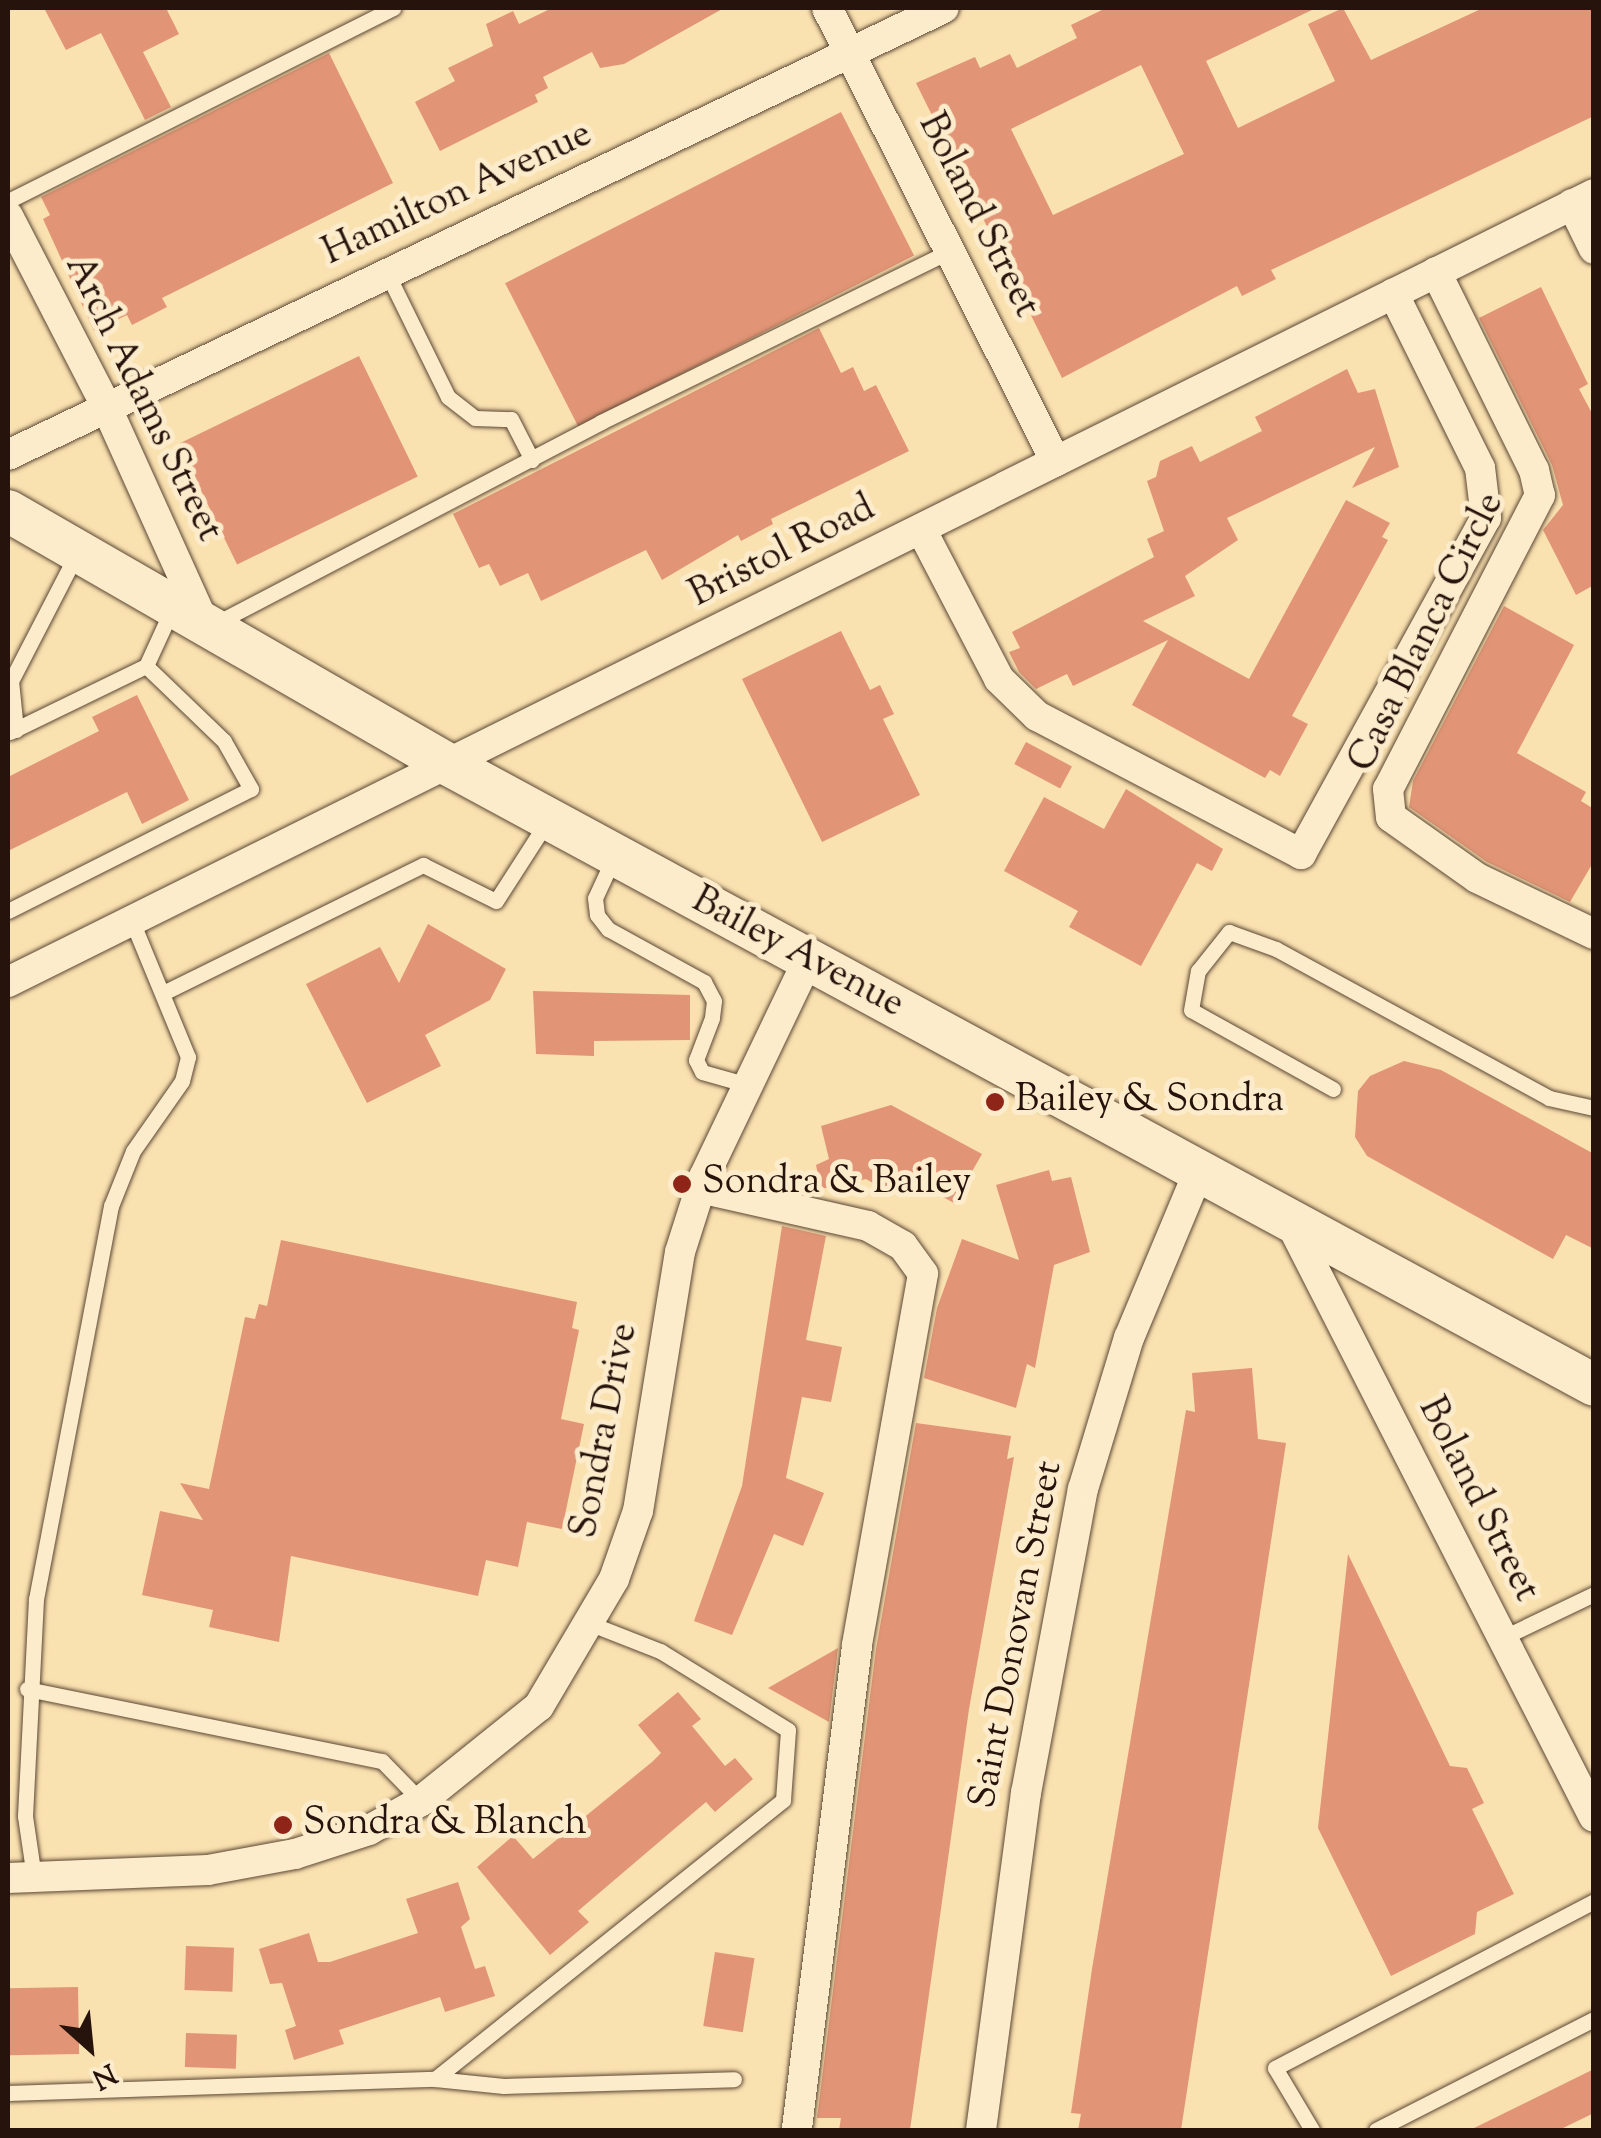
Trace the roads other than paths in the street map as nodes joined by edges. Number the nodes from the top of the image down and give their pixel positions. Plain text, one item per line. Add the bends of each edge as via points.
1 (393, 8) edge
2 (827, 8) edge
3 (944, 8) edge
4 (850, 54) junction
5 (1582, 199) edge
6 (8, 200) edge
7 (8, 216) edge
8 (1594, 250) edge
9 (950, 251) junction
10 (1436, 272) junction
11 (387, 273) junction
12 (1394, 293) junction
13 (106, 406) junction
14 (8, 456) edge
15 (532, 460) junction
16 (1056, 462) junction
17 (8, 511) edge
18 (921, 529) junction
19 (78, 552) junction
20 (197, 616) junction
21 (146, 666) junction
22 (12, 732) edge
23 (449, 765) junction
24 (549, 819) junction
25 (615, 855) junction
26 (8, 911) edge
27 (132, 921) junction
28 (1594, 934) edge
29 (808, 960) junction
30 (8, 982) edge
31 (165, 992) junction
32 (748, 1085) junction
33 (1333, 1089) dead end
34 (1594, 1108) edge
35 (1199, 1172) junction
36 (700, 1188) junction
37 (1289, 1220) junction
38 (1594, 1386) edge
39 (1594, 1594) edge
40 (591, 1624) junction
41 (1502, 1638) junction
42 (27, 1689) junction
43 (421, 1801) junction
44 (1594, 1817) edge
45 (21, 1877) edge
46 (1594, 1901) edge
47 (1594, 2019) edge
48 (434, 2079) junction
49 (734, 2079) dead end
50 (8, 2094) edge
51 (796, 2130) edge
52 (980, 2130) edge
53 (1312, 2130) edge
54 (1376, 2130) edge

1 - 6 lane
2 - 4 street, Boland Street
3 - 4 street, Hamilton Avenue
4 - 9 street, Boland Street
4 - 11 street, Hamilton Avenue
5 - 8 street
5 - 10 street, Bristol Road
7 - 13 street, Arch Adams Street
9 - 15 lane
9 - 16 street, Boland Street
10 - 12 street, Bristol Road
10 - 28 street, Casa Blanca Circle via 1534,470 1540,495 1388,789 1391,817 1478,878
11 - 13 street, Hamilton Avenue
11 - 15 lane via 448,396 475,418 511,419
12 - 16 street, Bristol Road
12 - 18 street via 1480,468 1486,518 1301,854 1037,716 999,679
13 - 14 street, Hamilton Avenue
13 - 20 street, Arch Adams Street
15 - 20 lane
16 - 18 street, Bristol Road
17 - 19 street, Bailey Avenue
18 - 23 street, Bristol Road
19 - 20 street, Bailey Avenue
19 - 22 lane via 11,681
20 - 21 lane
20 - 23 street, Bailey Avenue
21 - 22 lane
21 - 26 lane via 224,741 251,789
23 - 24 street, Bailey Avenue
23 - 27 street, Bristol Road
24 - 25 street, Bailey Avenue
24 - 31 lane via 496,901 423,865
25 - 29 street, Bailey Avenue
25 - 32 lane via 595,898 598,915 608,928 704,982 714,1001 696,1060 702,1072
27 - 30 street, Bristol Road
27 - 31 lane
29 - 32 street, Sondra Drive
29 - 35 street, Bailey Avenue
31 - 42 lane via 188,1057 182,1081 134,1151 110,1206 36,1598
32 - 36 street, Sondra Drive
33 - 34 lane via 1191,1010 1198,971 1229,932 1276,949 1549,1098
35 - 37 street, Bailey Avenue
35 - 52 street, Saint Donovan Street via 1129,1338 1083,1488 1026,1793
36 - 40 street, Sondra Drive via 680,1252 638,1511
36 - 51 street via 868,1226 903,1246 923,1274 857,1646
37 - 38 street, Bailey Avenue
37 - 41 street, Boland Street
39 - 41 lane
40 - 43 street, Sondra Drive via 538,1706
40 - 48 lane via 660,1651 788,1730 783,1800
41 - 44 street, Boland Street
42 - 43 lane via 382,1761
42 - 45 lane
43 - 45 street, Sondra Drive via 368,1830 295,1854 208,1870
46 - 53 lane via 1275,2068
47 - 54 lane
48 - 49 lane via 504,2086
48 - 50 lane

